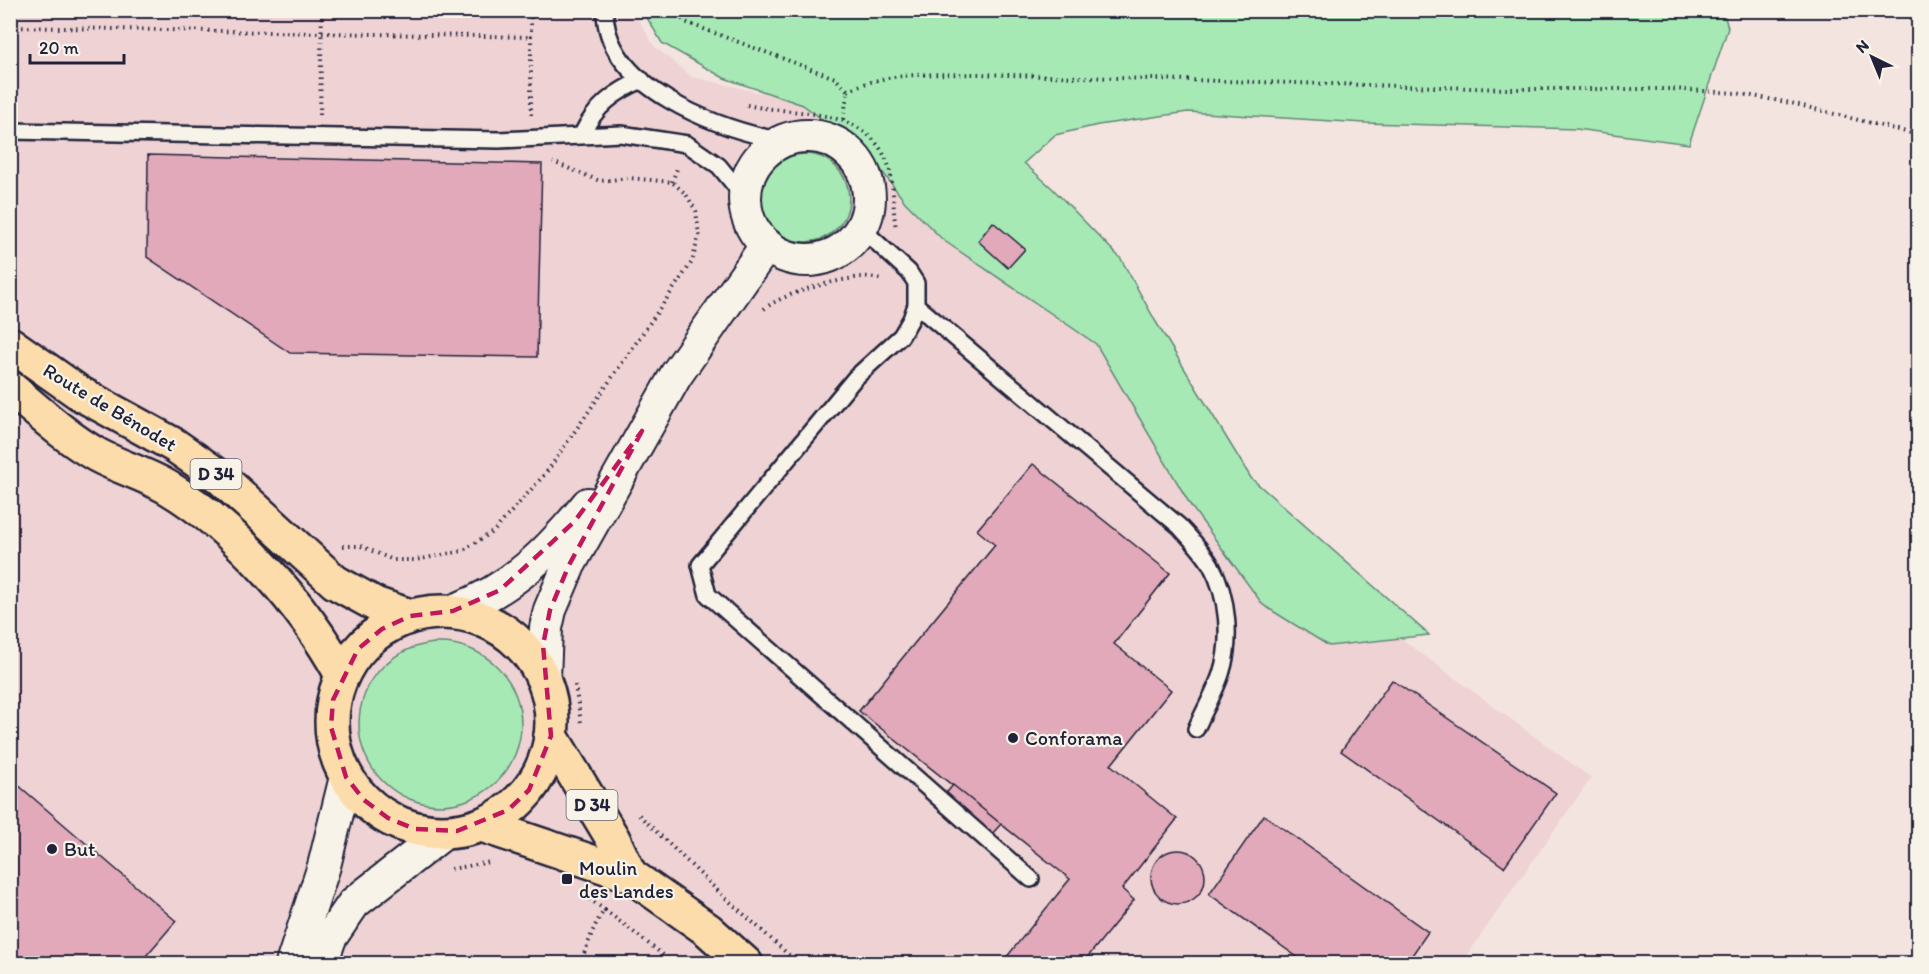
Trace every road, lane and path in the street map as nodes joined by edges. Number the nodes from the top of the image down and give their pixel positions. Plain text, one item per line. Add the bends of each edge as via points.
1 (531, 10) edge
2 (605, 10) edge
3 (674, 10) edge
4 (10, 27) edge
5 (531, 37) junction
6 (642, 80) junction
7 (848, 91) junction
8 (738, 103) dead end
9 (843, 120) junction
10 (10, 130) edge
11 (582, 134) junction
12 (1918, 135) edge
13 (531, 138) junction
14 (781, 141) junction
15 (687, 144) junction
16 (745, 198) junction
17 (862, 229) junction
18 (766, 246) junction
19 (894, 259) junction
20 (916, 305) junction
21 (760, 312) dead end
22 (10, 344) edge
23 (10, 388) edge
24 (642, 431) junction
25 (317, 565) junction
26 (453, 611) junction
27 (410, 616) junction
28 (342, 675) junction
29 (559, 680) junction
30 (1196, 729) dead end
31 (566, 731) junction
32 (346, 777) junction
33 (631, 807) dead end
34 (482, 825) junction
35 (445, 832) junction
36 (630, 875) junction
37 (1031, 879) dead end
38 (578, 890) dead end
39 (604, 910) junction
40 (292, 963) edge
41 (321, 963) edge
42 (579, 963) edge
43 (675, 963) edge
44 (746, 963) edge
45 (799, 963) edge

1 - 5 path
2 - 6 lane via 610,43
3 - 7 path via 685,22 835,78
4 - 5 path
5 - 13 path
6 - 11 lane via 608,98
6 - 14 lane via 699,118 741,133
7 - 9 path
7 - 12 path via 867,81 898,76 975,74 1671,89 1736,93 1791,103
8 - 9 path
9 - 19 path via 874,142 888,165 897,232 905,246
10 - 13 lane
11 - 13 lane
11 - 15 lane via 621,134
14 - 16 street via 755,164 747,180
14 - 17 street via 820,137 854,156 870,191 869,211
15 - 16 lane via 719,166
15 - 25 path via 672,182 686,194 696,211 699,235 692,262 527,497 481,542 449,555 393,560 354,544 336,548
16 - 18 street via 754,232
17 - 18 street via 851,244 818,260 799,261
17 - 19 lane
18 - 24 street via 710,324
19 - 20 lane via 916,283
19 - 21 path via 880,280 864,276 825,286 785,298
20 - 30 lane via 1179,526 1210,563 1221,587 1227,644 1221,674
20 - 37 lane via 901,336 855,378 700,565 708,595
22 - 25 main road, Route de Bénodet / D 34 via 81,394 200,462
23 - 28 main road, Route de Bénodet / D 34 via 95,454 166,486 200,509 278,582 311,623
24 - 26 street via 574,522 539,558 500,590
24 - 29 street via 569,565 550,610 543,645
25 - 27 main road, Route de Bénodet / D 34 via 353,594
26 - 27 main road
26 - 29 main road via 482,618 508,632
27 - 28 main road via 382,629 366,642
28 - 32 main road via 333,700 331,727 335,753
29 - 31 path
29 - 31 main road via 551,707
31 - 34 main road via 529,790 508,810
31 - 36 main road, D 34
32 - 35 main road via 364,800 388,818 415,829
32 - 40 street via 324,866
33 - 45 path
34 - 35 main road
34 - 36 main road, D 34
35 - 41 street via 354,903 330,938
36 - 44 main road, D 34 via 708,930
38 - 39 path
39 - 42 path
39 - 43 path

